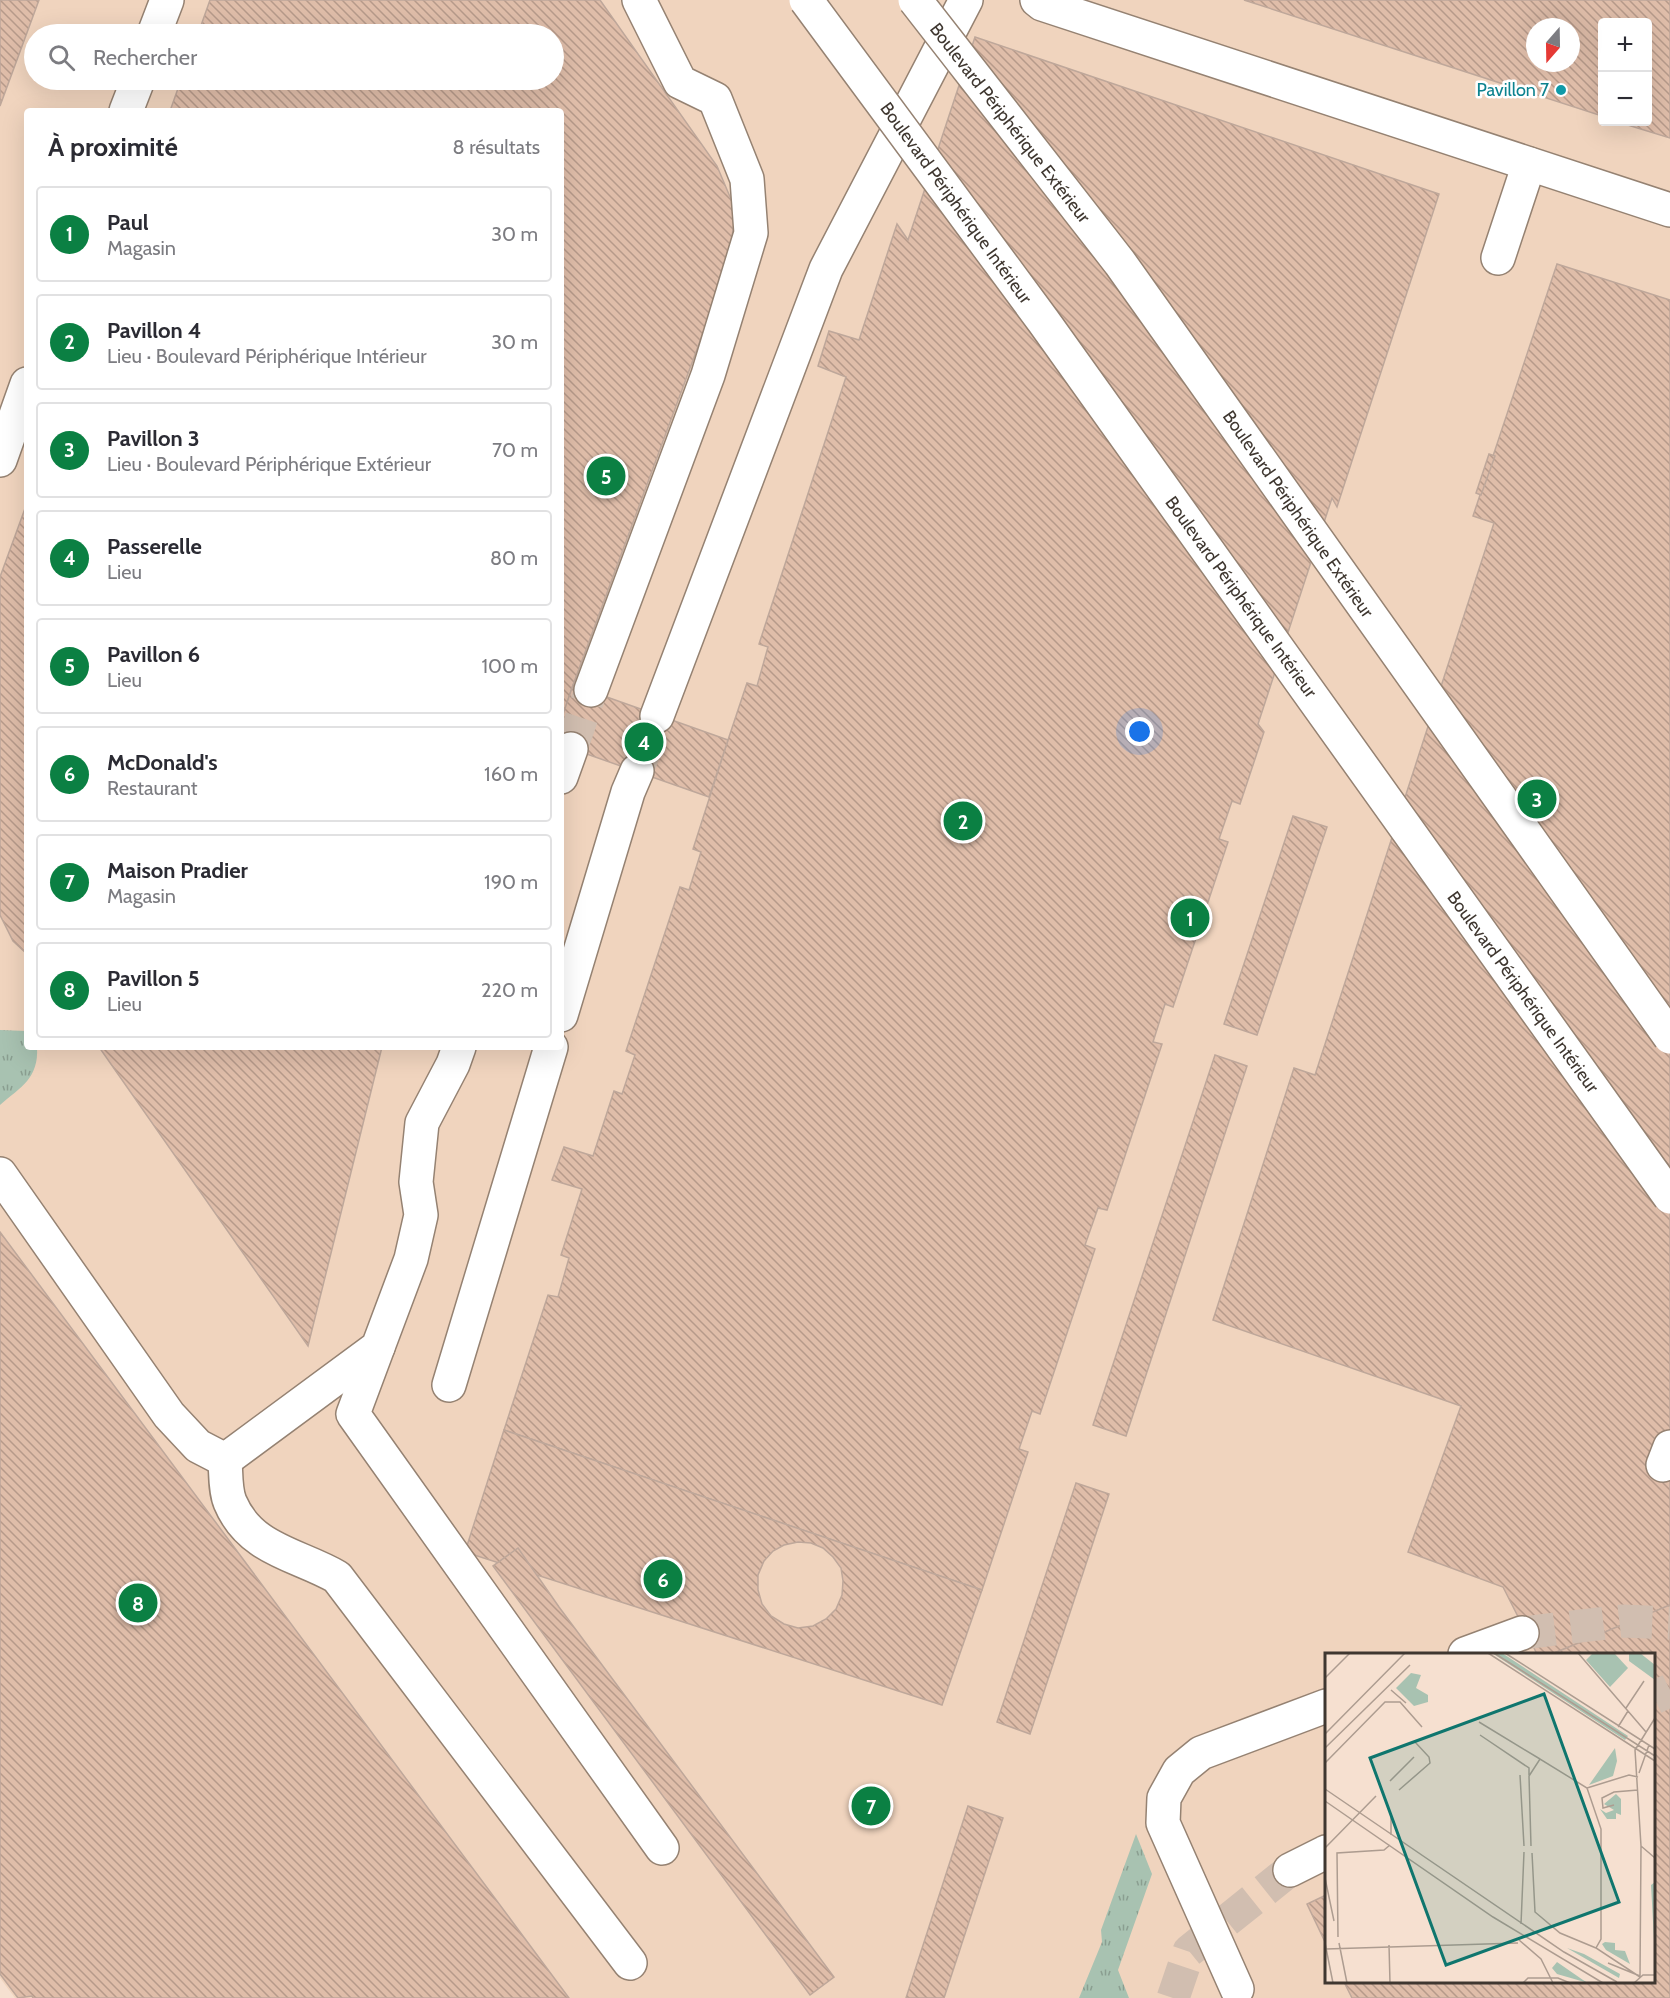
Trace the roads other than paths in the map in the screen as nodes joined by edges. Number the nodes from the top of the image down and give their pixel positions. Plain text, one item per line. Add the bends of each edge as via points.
1 (167, 0) edge
2 (639, 0) edge
3 (806, 0) edge
4 (915, 0) edge
5 (966, 0) edge
6 (1037, 0) edge
7 (158, 24) edge
8 (134, 90) edge
9 (127, 108) edge
10 (1529, 164) junction
11 (1670, 210) edge
12 (1498, 258) dead end
13 (24, 392) edge
14 (0, 460) edge
15 (591, 690) tunnel mouth
16 (657, 716) tunnel mouth
17 (637, 771) tunnel mouth
18 (564, 1005) edge
19 (1670, 1037) edge
20 (458, 1050) edge
21 (550, 1050) edge
22 (0, 1174) edge
23 (1670, 1197) edge
24 (378, 1347) junction
25 (449, 1385) dead end
26 (225, 1460) junction
27 (1522, 1634) tunnel mouth
28 (1468, 1653) edge
29 (1325, 1706) edge
30 (662, 1848) dead end
31 (1325, 1852) edge
32 (1290, 1870) tunnel mouth
33 (630, 1963) dead end
34 (1237, 1989) dead end

1 - 7 main road
2 - 15 main road via 680,82 716,99 747,179 751,233 708,375
3 - 23 main road, Boulevard Périphérique Intérieur, bridge via 1052,332
4 - 19 main road, Boulevard Périphérique Extérieur, bridge via 1120,263
5 - 16 main road via 825,269
6 - 10 main road
8 - 9 main road
10 - 11 main road
10 - 12 main road
13 - 14 main road
17 - 18 main road
20 - 24 main road via 422,1123 416,1182 421,1215 411,1259
21 - 25 main road
22 - 26 main road via 169,1415 198,1446
24 - 26 main road
24 - 30 main road via 353,1414
26 - 33 main road via 229,1501 246,1530 269,1547 337,1577
27 - 28 main road
29 - 34 main road via 1201,1753 1179,1771 1164,1798 1163,1823
31 - 32 main road

